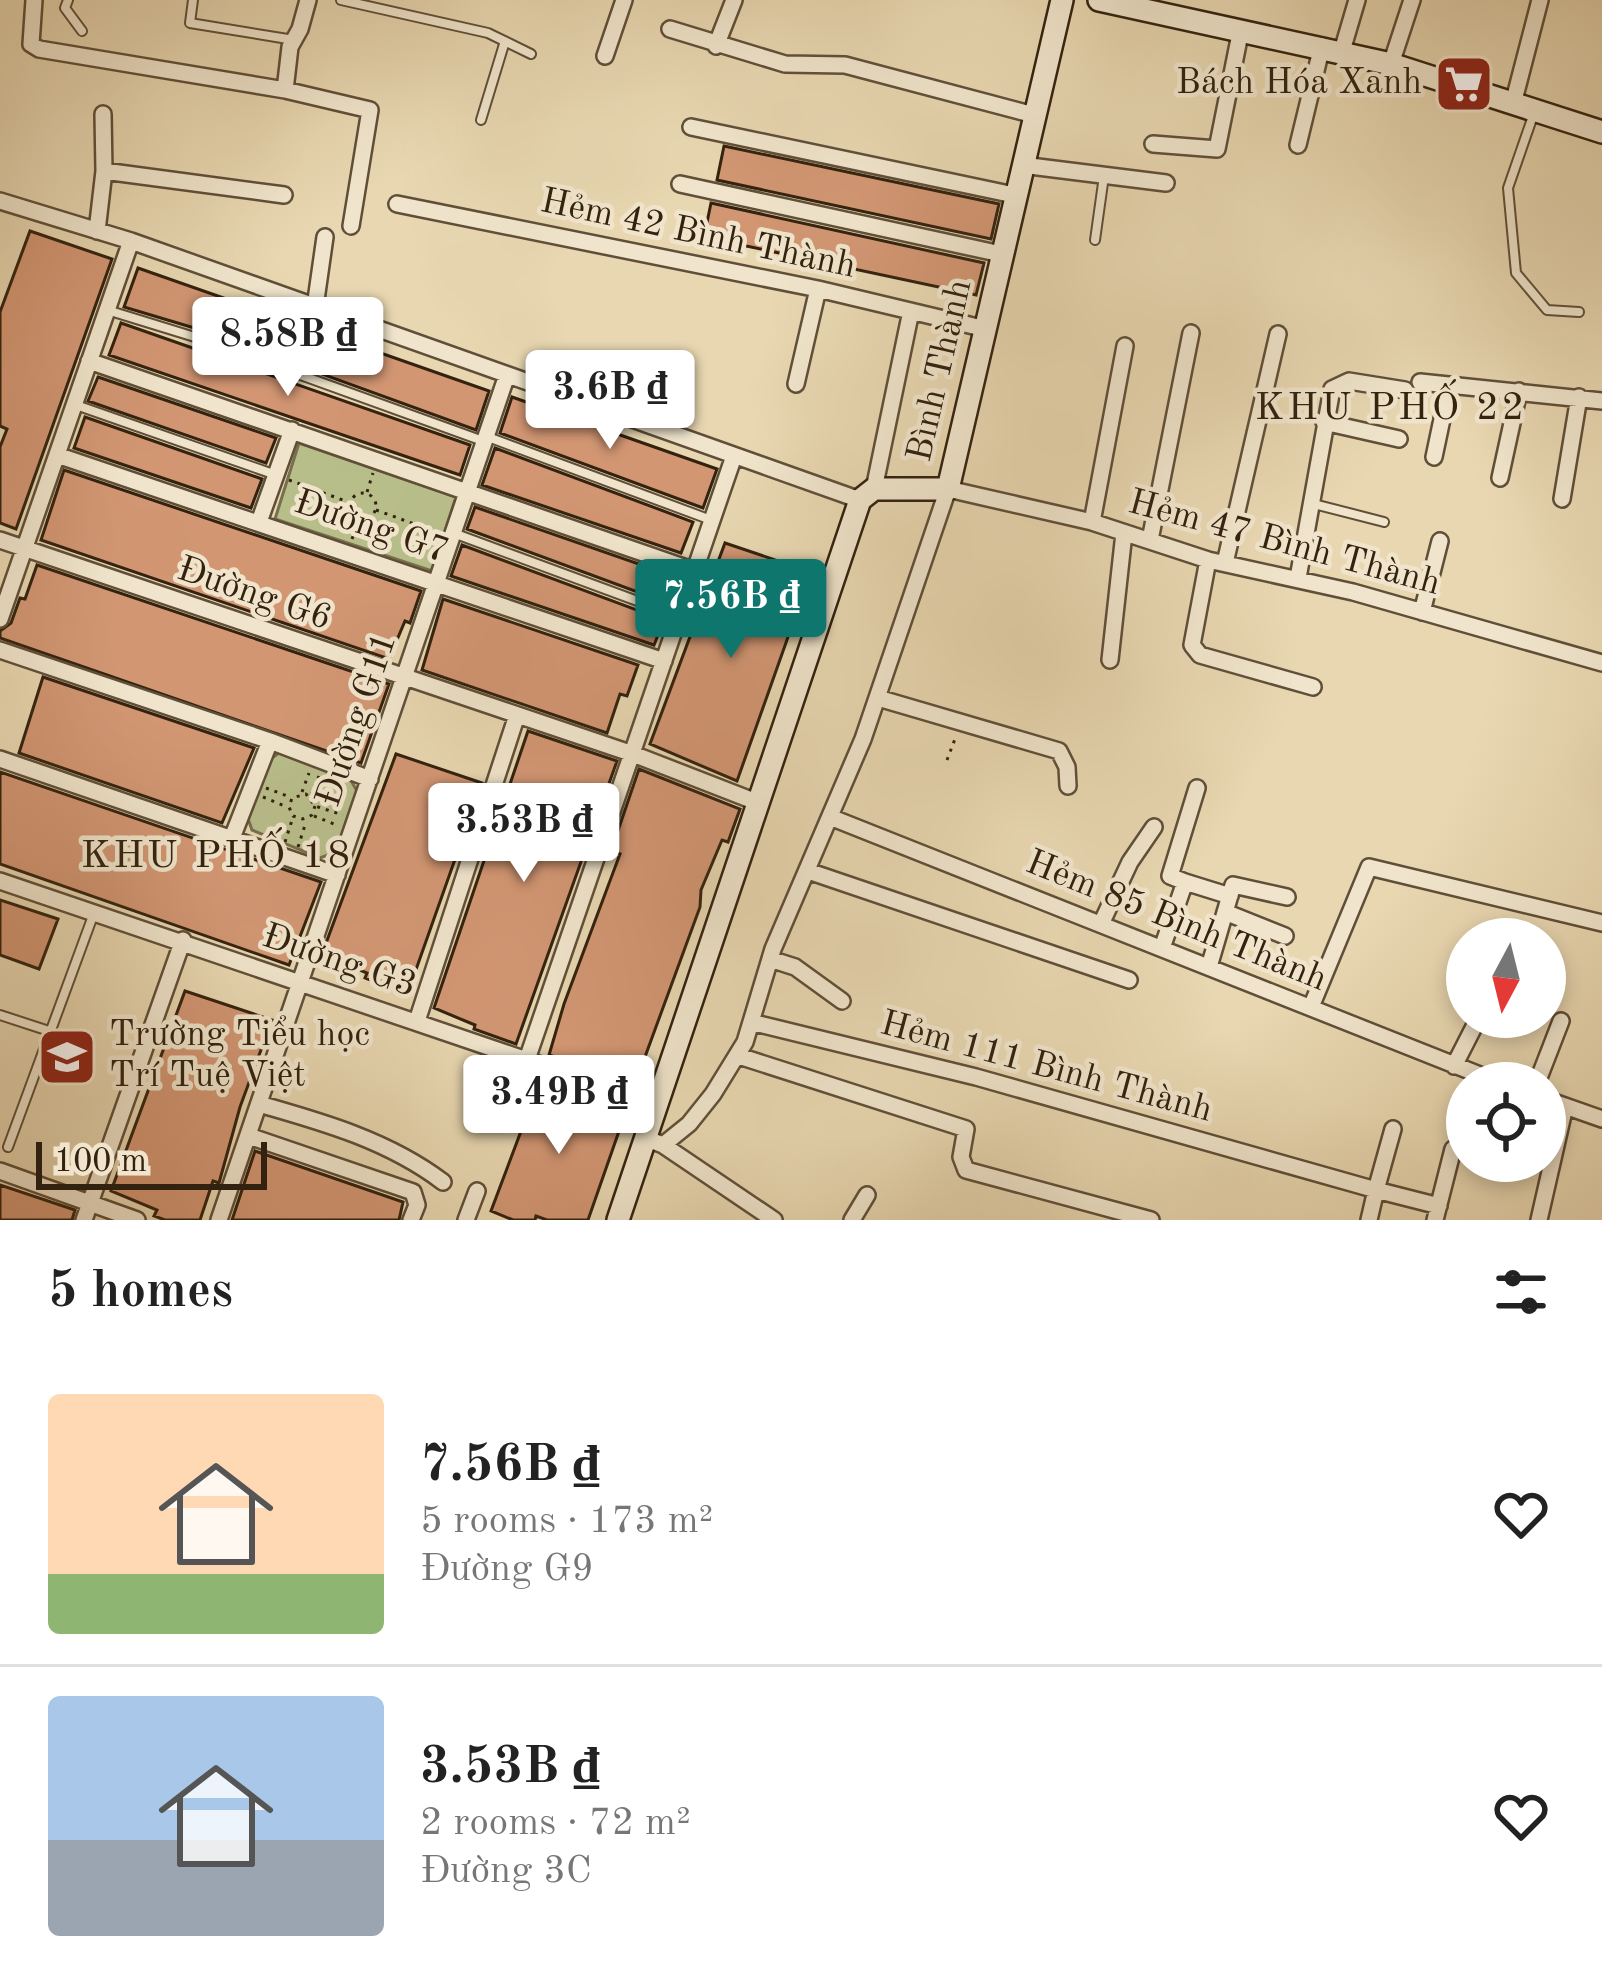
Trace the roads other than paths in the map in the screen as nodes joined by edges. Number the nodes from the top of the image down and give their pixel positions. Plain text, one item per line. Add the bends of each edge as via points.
1 (34, 0) edge
2 (68, 0) edge
3 (193, 0) edge
4 (308, 0) edge
5 (341, 0) edge
6 (625, 0) edge
7 (734, 0) edge
8 (1062, 0) edge
9 (1099, 0) edge
10 (1357, 0) edge
11 (1412, 0) edge
12 (1540, 0) edge
13 (1141, 4) edge
14 (670, 29) dead end
15 (1241, 29) junction
16 (82, 31) dead end
17 (294, 40) junction
18 (505, 41) junction
19 (716, 46) junction
20 (1332, 49) junction
21 (531, 54) dead end
22 (605, 56) dead end
23 (1391, 64) junction
24 (285, 90) junction
25 (1524, 108) junction
26 (103, 114) dead end
27 (1034, 115) junction
28 (481, 120) dead end
29 (691, 127) dead end
30 (1602, 132) edge
31 (1153, 144) dead end
32 (1298, 145) dead end
33 (1022, 164) junction
34 (104, 171) junction
35 (1104, 176) junction
36 (1166, 183) dead end
37 (680, 184) dead end
38 (284, 195) dead end
39 (1014, 195) junction
40 (3, 202) edge
41 (397, 204) dead end
42 (0, 222) edge
43 (351, 226) dead end
44 (97, 231) junction
45 (325, 236) dead end
46 (1095, 239) dead end
47 (131, 241) junction
48 (1000, 254) junction
49 (818, 289) junction
50 (315, 307) junction
51 (107, 310) junction
52 (911, 311) junction
53 (1579, 312) dead end
54 (986, 329) junction
55 (1191, 333) dead end
56 (1278, 334) dead end
57 (1125, 346) dead end
58 (89, 361) junction
59 (508, 375) junction
60 (796, 384) dead end
61 (1449, 386) junction
62 (1520, 391) junction
63 (1579, 398) junction
64 (1602, 400) edge
65 (74, 404) junction
66 (1324, 422) junction
67 (292, 430) junction
68 (486, 439) junction
69 (1400, 439) dead end
70 (57, 455) junction
71 (734, 456) junction
72 (1434, 457) dead end
73 (276, 475) junction
74 (1500, 478) dead end
75 (948, 489) junction
76 (468, 491) junction
77 (867, 494) junction
78 (1562, 499) dead end
79 (1309, 503) junction
80 (712, 520) junction
81 (260, 522) junction
82 (1092, 522) junction
83 (1384, 522) dead end
84 (1124, 533) junction
85 (453, 536) junction
86 (1150, 539) junction
87 (0, 540) edge
88 (1440, 541) dead end
89 (25, 548) junction
90 (1217, 561) junction
91 (695, 571) junction
92 (1298, 578) junction
93 (436, 583) junction
94 (1421, 612) junction
95 (679, 616) junction
96 (0, 620) edge
97 (0, 650) edge
98 (664, 661) junction
99 (1110, 661) dead end
100 (1602, 664) edge
101 (404, 677) junction
102 (1313, 687) dead end
103 (878, 698) junction
104 (518, 716) junction
105 (270, 741) junction
106 (633, 754) junction
107 (0, 759) edge
108 (370, 779) junction
109 (1068, 786) dead end
110 (1197, 788) dead end
111 (760, 803) junction
112 (830, 817) junction
113 (1154, 827) dead end
114 (232, 838) junction
115 (808, 871) junction
116 (337, 875) junction
117 (0, 880) edge
118 (1185, 882) junction
119 (1287, 898) dead end
120 (1227, 904) junction
121 (94, 911) junction
122 (1602, 922) edge
123 (1101, 924) junction
124 (1285, 936) dead end
125 (183, 940) junction
126 (1162, 948) junction
127 (770, 959) junction
128 (1210, 967) junction
129 (301, 980) junction
130 (1130, 980) dead end
131 (842, 1001) dead end
132 (1311, 1007) junction
133 (0, 1016) edge
134 (417, 1021) junction
135 (752, 1022) junction
136 (49, 1031) junction
137 (739, 1056) junction
138 (529, 1060) junction
139 (1446, 1063) edge
140 (259, 1104) junction
141 (656, 1104) junction
142 (1566, 1106) edge
143 (508, 1112) dead end
144 (1602, 1118) edge
145 (1393, 1129) dead end
146 (249, 1136) junction
147 (654, 1141) junction
148 (8, 1147) dead end
149 (0, 1172) edge
150 (1446, 1177) edge
151 (443, 1182) dead end
152 (1548, 1182) edge
153 (1376, 1190) junction
154 (477, 1191) dead end
155 (867, 1195) dead end
156 (88, 1212) edge
157 (1437, 1213) edge
158 (137, 1220) edge
159 (220, 1220) edge
160 (411, 1220) edge
161 (466, 1220) edge
162 (618, 1220) edge
163 (774, 1220) edge
164 (852, 1220) edge
165 (1150, 1220) edge
166 (1369, 1220) edge
167 (1539, 1220) edge

1 - 24 street via 30,35 38,49
2 - 16 lane via 65,8
3 - 17 lane via 190,23
4 - 17 street
5 - 18 lane
6 - 22 street
7 - 19 street
8 - 27 street, Bình Thành
9 - 13 street
10 - 20 street
11 - 23 street
12 - 25 street
13 - 15 street
14 - 19 street
15 - 20 street
15 - 31 street via 1217,149
17 - 24 street
18 - 21 lane
18 - 28 lane
19 - 27 street via 785,64 845,65
20 - 23 street
20 - 32 street
23 - 25 street
24 - 43 street via 370,110
25 - 30 street
25 - 53 lane via 1508,188 1516,273 1547,310
26 - 34 street
27 - 33 street, Bình Thành
29 - 39 street
33 - 35 street
33 - 39 street, Bình Thành
34 - 38 street
34 - 44 street
35 - 36 street
35 - 46 lane
37 - 48 street
39 - 48 street, Bình Thành
40 - 42 street
40 - 44 street
41 - 49 street, Hẻm 42 Bình Thành
44 - 47 street
45 - 50 street
47 - 50 street
47 - 51 street
48 - 54 street, Bình Thành
49 - 52 street, Hẻm 42 Bình Thành
49 - 60 street
50 - 59 street
51 - 58 street
51 - 68 lane
52 - 54 street, Hẻm 42 Bình Thành
52 - 77 street
54 - 75 street, Bình Thành
55 - 86 street
56 - 90 street
57 - 82 street
58 - 65 street
58 - 67 street
59 - 68 street, Đường G11
59 - 71 street
61 - 62 street
61 - 66 street via 1348,381 1332,389
61 - 72 street
62 - 63 street
62 - 74 street
63 - 64 street
63 - 78 street
65 - 70 street
65 - 73 lane
66 - 69 street
66 - 79 street
67 - 73 street
67 - 76 street
68 - 76 street, Đường G11
68 - 80 lane
70 - 81 street, Đường G7
70 - 89 street
71 - 77 street
71 - 80 street
73 - 81 street
75 - 77 street, Bình Thành
75 - 82 street, Hẻm 47 Bình Thành
75 - 103 street
76 - 85 street, Đường G11
76 - 91 street
77 - 111 street
79 - 83 lane
79 - 92 street
80 - 91 street
81 - 93 street, Đường G7
82 - 84 street, Hẻm 47 Bình Thành
84 - 86 street, Hẻm 47 Bình Thành
84 - 99 street
85 - 93 street, Đường G11
85 - 95 lane
86 - 90 street, Hẻm 47 Bình Thành
87 - 89 street, Đường G6
88 - 94 street
89 - 96 street
89 - 101 street, Đường G6
90 - 92 street, Hẻm 47 Bình Thành
90 - 102 street via 1192,645 1200,655
91 - 95 street
92 - 94 street, Hẻm 47 Bình Thành
93 - 98 street, Đường G7
93 - 101 street, Đường G11
94 - 100 street, Hẻm 47 Bình Thành
95 - 98 street
97 - 105 street
98 - 106 street
101 - 104 street, Đường G6
101 - 108 street, Đường G11
103 - 109 street via 1059,752
103 - 112 street
104 - 106 street, Đường G6
104 - 134 street
105 - 108 street
105 - 114 street
106 - 111 street, Đường G6
106 - 138 street
107 - 114 street
108 - 116 street, Đường G11
110 - 118 street via 1170,878
111 - 141 street
112 - 115 street
112 - 123 street, Hẻm 85 Bình Thành
113 - 123 street
114 - 116 street
115 - 127 street
115 - 130 street
116 - 129 street, Đường G11
117 - 121 street, Đường G3
118 - 120 street
118 - 126 street
119 - 120 street via 1233,885
120 - 124 street
120 - 128 street
121 - 125 street, Đường G3
121 - 136 lane
122 - 132 street via 1369,867
123 - 126 street, Hẻm 85 Bình Thành
125 - 129 street, Đường G3
125 - 156 street
126 - 128 street, Hẻm 85 Bình Thành
127 - 131 street
127 - 135 street
128 - 132 street, Hẻm 85 Bình Thành
129 - 134 street, Đường G3
129 - 140 street, Đường G11
132 - 139 street, Hẻm 85 Bình Thành
133 - 136 lane
134 - 138 street, Đường G3
135 - 137 street
135 - 153 street, Hẻm 111 Bình Thành
136 - 148 lane
137 - 147 street via 688,1124
137 - 165 street via 966,1129 966,1170
138 - 141 street, Đường G3
138 - 143 street
140 - 146 street, Đường G11
140 - 151 street via 384,1146
141 - 147 street
142 - 144 street
145 - 153 street
146 - 159 street, Đường G11
146 - 160 street via 413,1192
147 - 162 street
147 - 163 street
149 - 156 street
150 - 157 street
152 - 167 street
153 - 157 street
153 - 166 street
154 - 161 street
155 - 164 street
156 - 158 street

